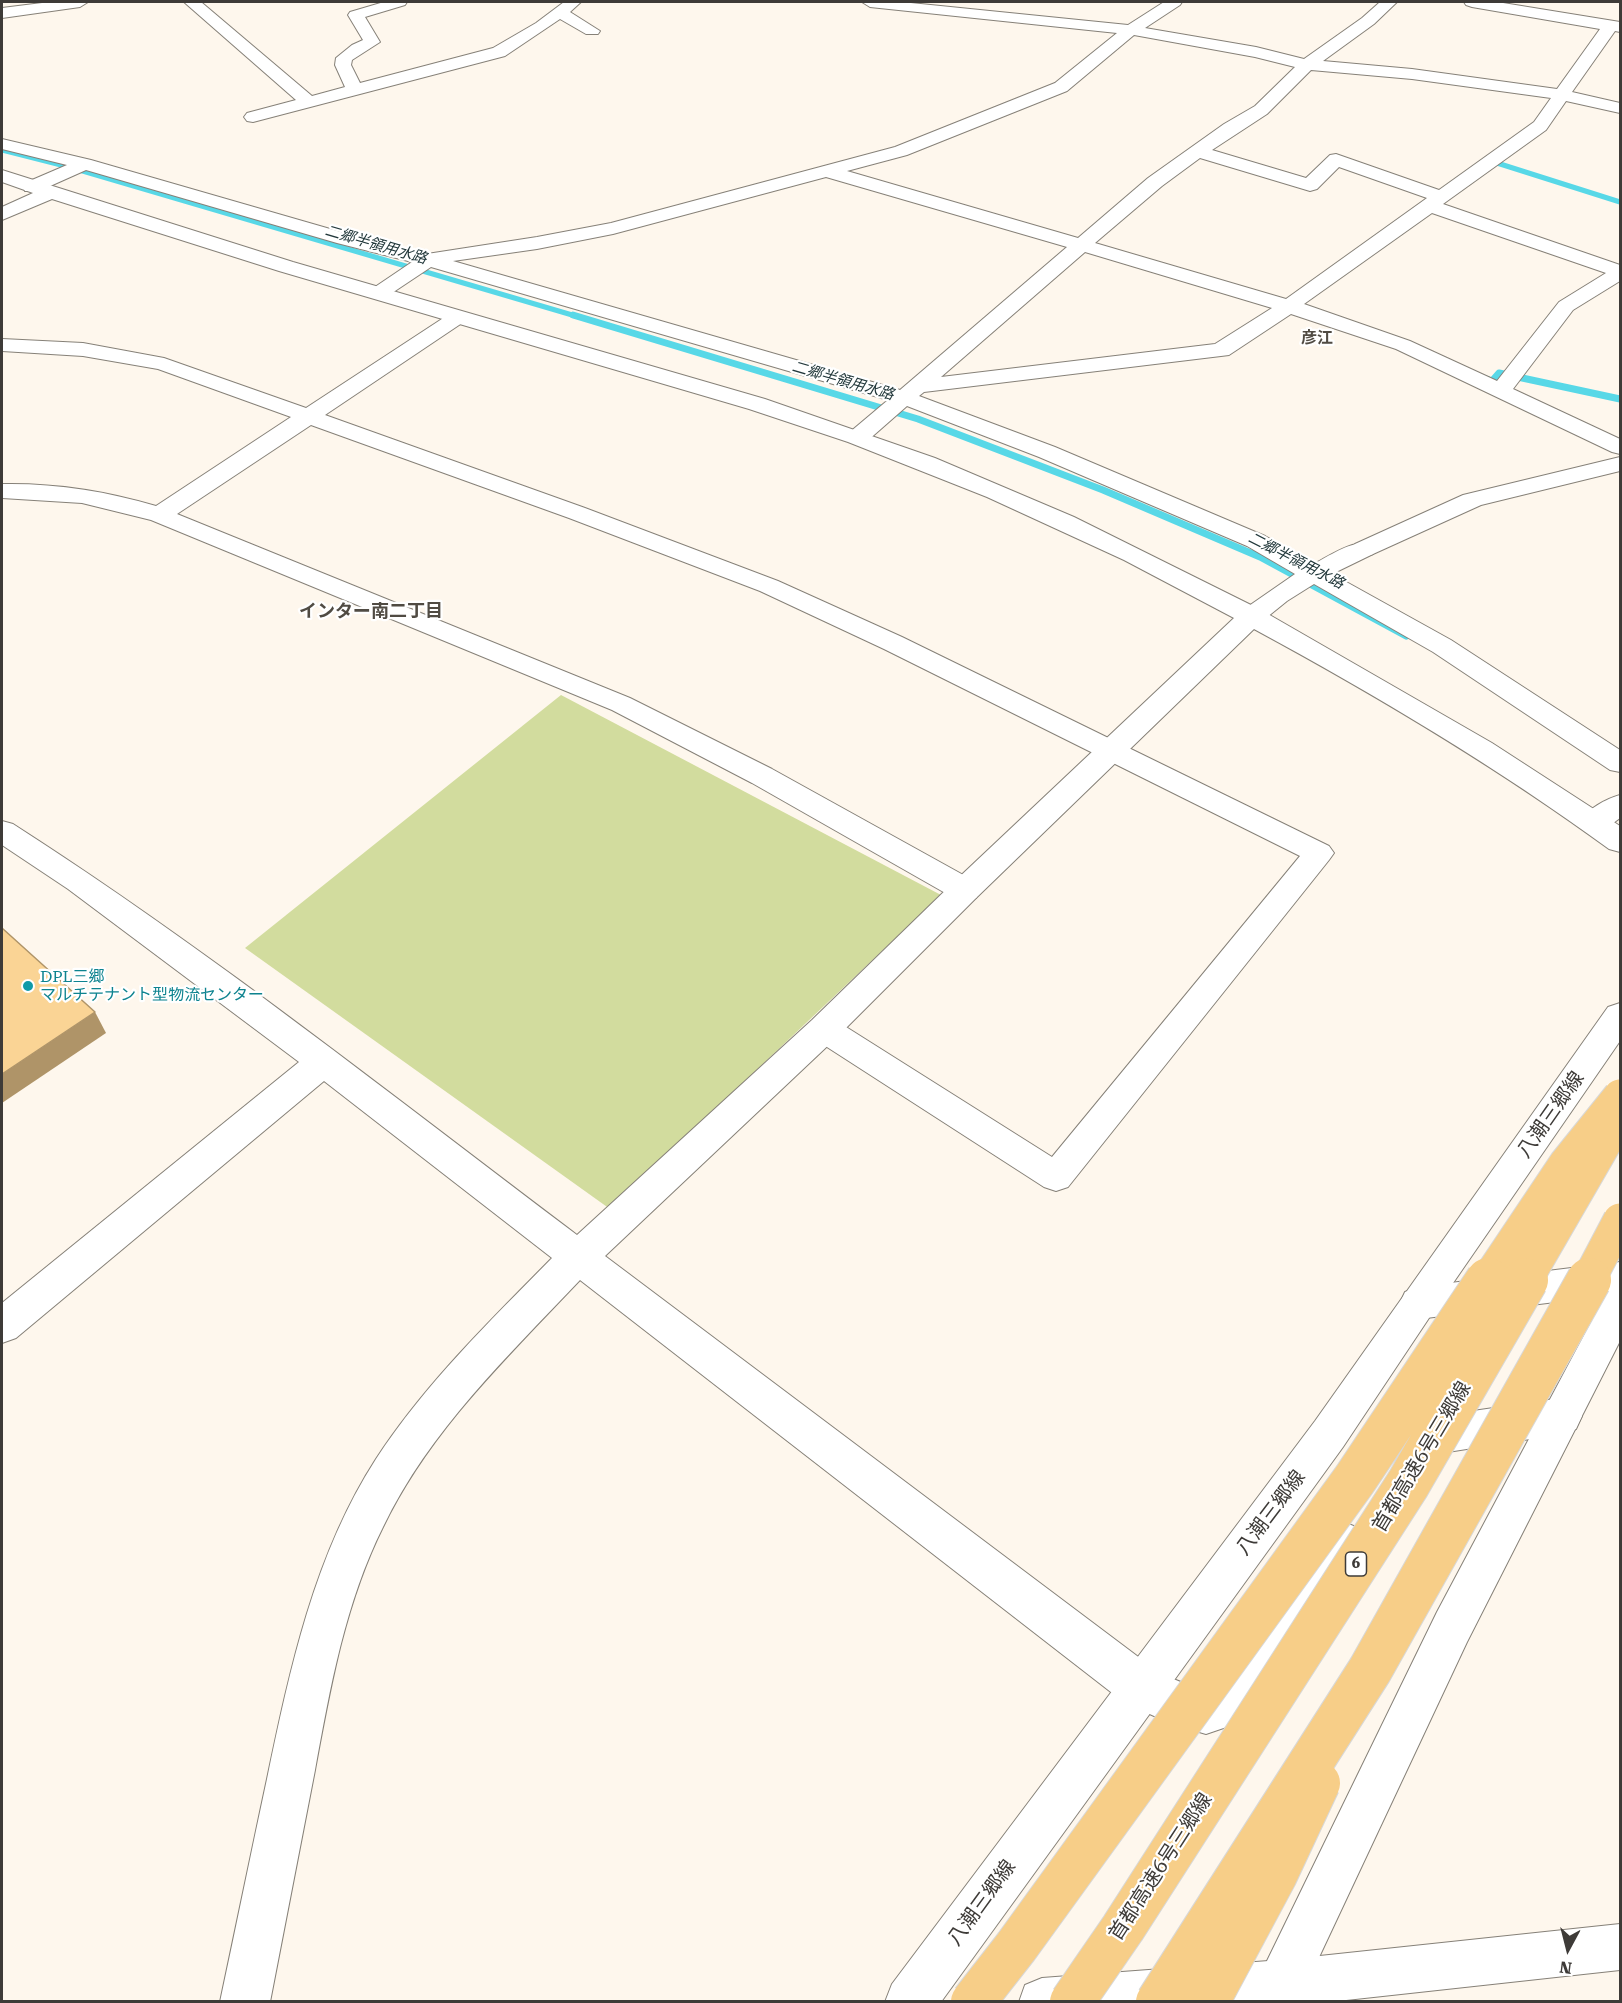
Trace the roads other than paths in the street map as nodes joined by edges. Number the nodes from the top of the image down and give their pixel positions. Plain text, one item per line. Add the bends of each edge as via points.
1 (80, 2) edge
2 (192, 2) edge
3 (399, 2) edge
4 (870, 2) edge
5 (1174, 2) edge
6 (1389, 2) edge
7 (1472, 2) edge
8 (566, 7) edge
9 (959, 7) edge
10 (2, 14) edge
11 (1615, 22) edge
12 (1131, 30) junction
13 (592, 31) dead end
14 (1307, 65) junction
15 (355, 91) junction
16 (1563, 95) junction
17 (310, 103) junction
18 (1620, 108) edge
19 (254, 117) dead end
20 (2, 144) edge
21 (1197, 151) junction
22 (85, 164) junction
23 (826, 170) junction
24 (2, 176) edge
25 (45, 186) junction
26 (1434, 201) junction
27 (2, 214) edge
28 (1082, 246) junction
29 (428, 260) junction
30 (1620, 272) edge
31 (387, 288) junction
32 (1289, 306) junction
33 (458, 317) junction
34 (2, 345) edge
35 (1500, 390) junction
36 (912, 392) junction
37 (309, 417) junction
38 (866, 430) junction
39 (1620, 447) edge
40 (1620, 464) edge
41 (2, 491) edge
42 (159, 515) junction
43 (1364, 549) joint
44 (1313, 573) junction
45 (1252, 616) junction
46 (1111, 750) junction
47 (1620, 763) edge
48 (1619, 806) edge
49 (1594, 822) junction
50 (2, 831) edge
51 (1620, 841) edge
52 (965, 890) junction
53 (1620, 1016) edge
54 (824, 1029) junction
55 (322, 1062) junction
56 (1620, 1096) edge
57 (1620, 1115) edge
58 (1620, 1220) edge
59 (579, 1256) junction
60 (1620, 1278) edge
61 (1418, 1303) junction
62 (1620, 1304) edge
63 (2, 1326) edge
64 (1562, 1416) junction
65 (1370, 1670) junction
66 (1141, 1686) junction
67 (1620, 1947) edge
68 (1277, 1992) edge
69 (245, 2001) edge
70 (910, 2001) edge
71 (973, 2001) edge
72 (1042, 2001) edge
73 (1072, 2001) edge
74 (1158, 2001) edge
75 (1207, 2001) edge

1 - 10 street
2 - 17 street
3 - 15 street via 356,15 372,42 344,58 343,65
4 - 9 street
5 - 12 street
6 - 14 street
7 - 11 street
8 - 13 street
8 - 15 street via 499,52
9 - 12 street
11 - 16 street
12 - 14 street
12 - 23 street via 1061,87 901,151
14 - 16 street via 1412,74
14 - 21 street via 1261,110
15 - 17 street
16 - 18 street
16 - 26 street via 1540,126
17 - 19 street
20 - 22 street
21 - 26 street via 1310,185 1336,159
21 - 28 street
22 - 25 street
22 - 29 street
23 - 28 street
23 - 29 street via 613,228
24 - 25 street
25 - 27 street
25 - 31 street
26 - 30 street
26 - 32 street
28 - 32 street
28 - 36 street
29 - 31 street
29 - 36 street
30 - 35 street via 1566,306
31 - 33 street
32 - 35 street via 1403,345
32 - 36 street via 1221,350
33 - 37 street
33 - 38 street
34 - 37 street via 116,352 164,364
35 - 39 street
36 - 38 street
36 - 44 street via 1256,541
37 - 42 street
37 - 46 street via 769,586
38 - 45 street via 1075,527
40 - 43 street via 1472,500
41 - 42 street via 80,494
42 - 52 street via 621,704 762,776
43 - 44 street
44 - 45 street
44 - 47 street via 1442,646
45 - 46 street
45 - 49 street via 1425,715
46 - 52 street
46 - 54 street via 1319,853 1056,1177
48 - 49 street
49 - 51 street
50 - 55 street via 88,888
52 - 54 street
53 - 61 street, 八潮三郷線
54 - 59 street
55 - 59 street
55 - 63 street
56 - 71 highway, bridge via 1566,1163 1355,1479
57 - 73 highway, 首都高速6号三郷線 / 6, bridge via 1408,1484
58 - 65 highway, bridge via 1571,1315
59 - 66 street
59 - 69 street via 428,1418 368,1514 337,1585 310,1679
60 - 61 street
61 - 66 street, 八潮三郷線 via 1329,1434
62 - 64 street
64 - 66 street via 1425,1437 1398,1461 1351,1536 1234,1703 1206,1712 1172,1702
64 - 68 street via 1452,1627
65 - 74 highway, bridge
65 - 75 highway, bridge via 1275,1875
66 - 70 street, 八潮三郷線
67 - 68 street
68 - 72 street

